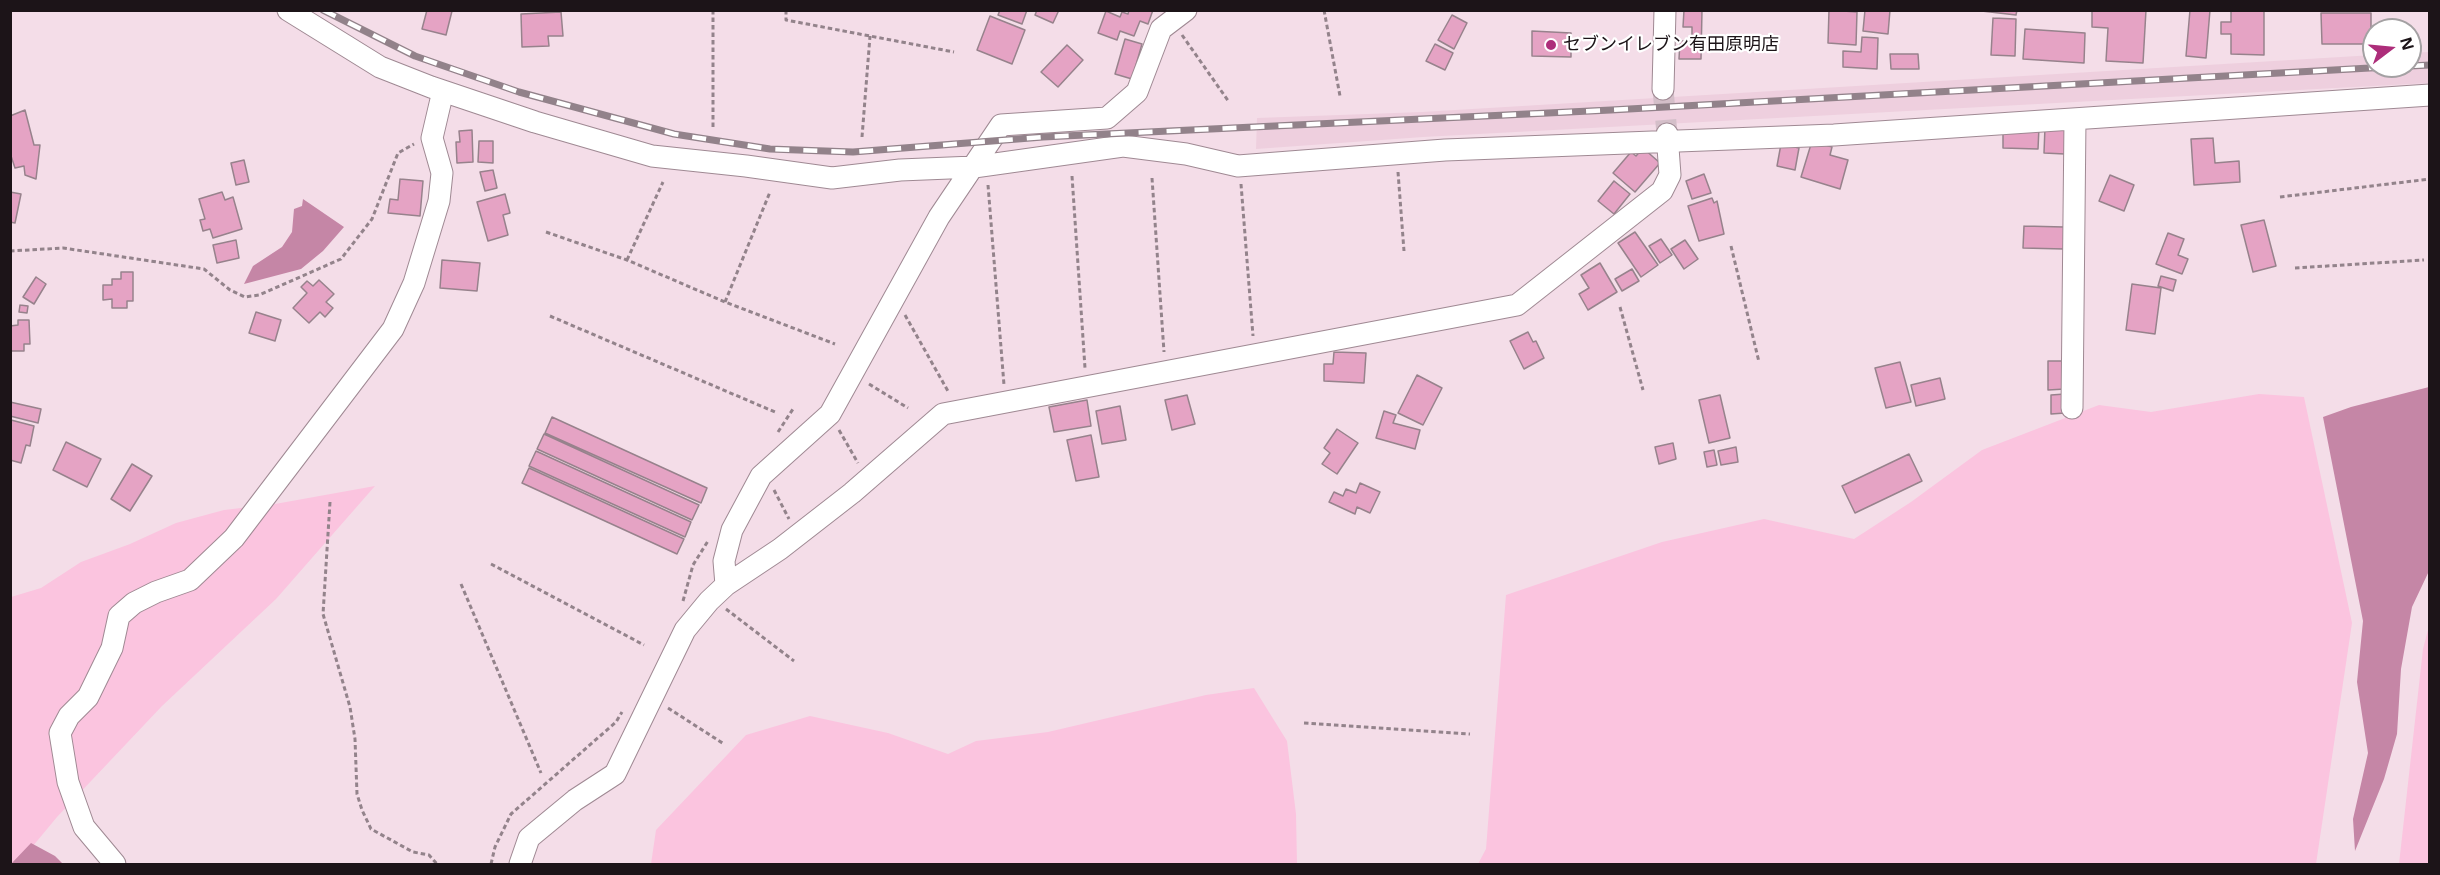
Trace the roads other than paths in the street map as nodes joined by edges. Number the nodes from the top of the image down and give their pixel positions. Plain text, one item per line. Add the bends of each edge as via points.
1 (288, 10) edge
2 (1665, 10) edge
3 (1181, 19) edge
4 (1664, 89) tunnel mouth
5 (443, 91) junction
6 (2430, 95) edge
7 (2074, 120) junction
8 (1667, 138) junction
9 (981, 170) junction
10 (2072, 408) dead end
11 (726, 585) junction
12 (116, 864) edge
13 (520, 864) edge

1 - 5 street via 380,67
2 - 4 street
3 - 9 street via 1161,29 1137,92 1107,118 1001,125
5 - 9 street via 652,156 832,178 900,170
5 - 12 street via 432,138 442,173 439,201 414,283 393,329 234,538 190,580 134,603 119,616 112,648 88,697 69,716 60,733 68,782 84,827
6 - 7 street
7 - 8 street
7 - 10 street
8 - 9 street via 1239,166 1123,146
8 - 11 street via 1670,175 1662,191 1517,305 943,414 852,493
9 - 11 street via 939,217 830,414 761,476 732,530 724,561
11 - 13 street via 685,630 615,774 575,800 529,838

